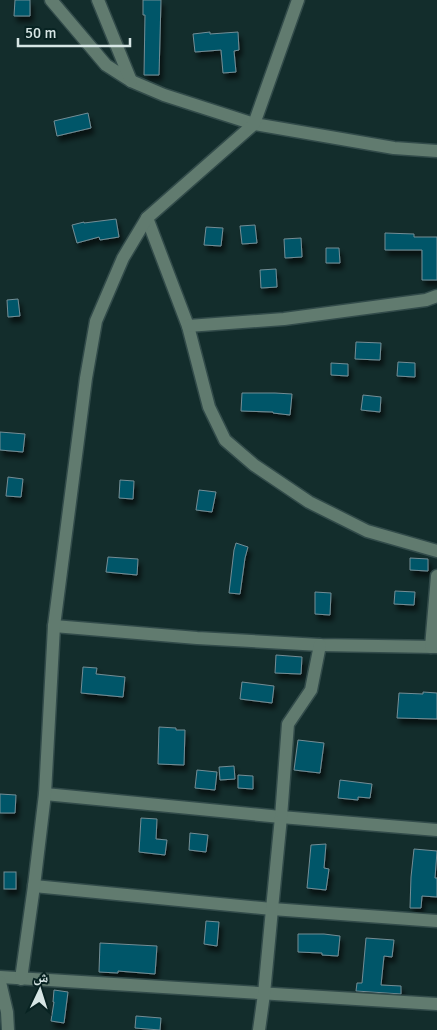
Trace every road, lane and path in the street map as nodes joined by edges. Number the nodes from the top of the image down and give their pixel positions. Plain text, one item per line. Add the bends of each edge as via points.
1 (51, 0) edge
2 (98, 0) edge
3 (298, 0) edge
4 (131, 81) junction
5 (254, 124) junction
6 (437, 151) edge
7 (147, 218) junction
8 (437, 296) edge
9 (188, 326) junction
10 (437, 551) edge
11 (437, 576) edge
12 (54, 626) junction
13 (320, 645) junction
14 (434, 647) edge
15 (45, 794) junction
16 (281, 817) junction
17 (437, 830) edge
18 (34, 886) junction
19 (272, 909) junction
20 (437, 921) edge
21 (0, 977) edge
22 (21, 979) junction
23 (0, 982) edge
24 (264, 994) junction
25 (437, 1004) edge
26 (8, 1030) edge
27 (259, 1030) edge

1 - 4 street via 106,65
2 - 4 street
3 - 5 street
4 - 5 street
5 - 6 street via 394,148
5 - 7 street
7 - 9 street
7 - 12 street via 123,258 96,321
8 - 9 street via 284,319
9 - 10 street via 209,407 225,440 254,465 309,502 367,531
11 - 14 street
12 - 13 street
12 - 15 street
13 - 14 street
13 - 16 street via 311,690 288,724
15 - 16 street
15 - 18 street
16 - 17 street
16 - 19 street
18 - 19 street
18 - 22 street
19 - 20 street
19 - 24 street
21 - 22 street
22 - 24 street
23 - 26 street
24 - 25 street
24 - 27 street

